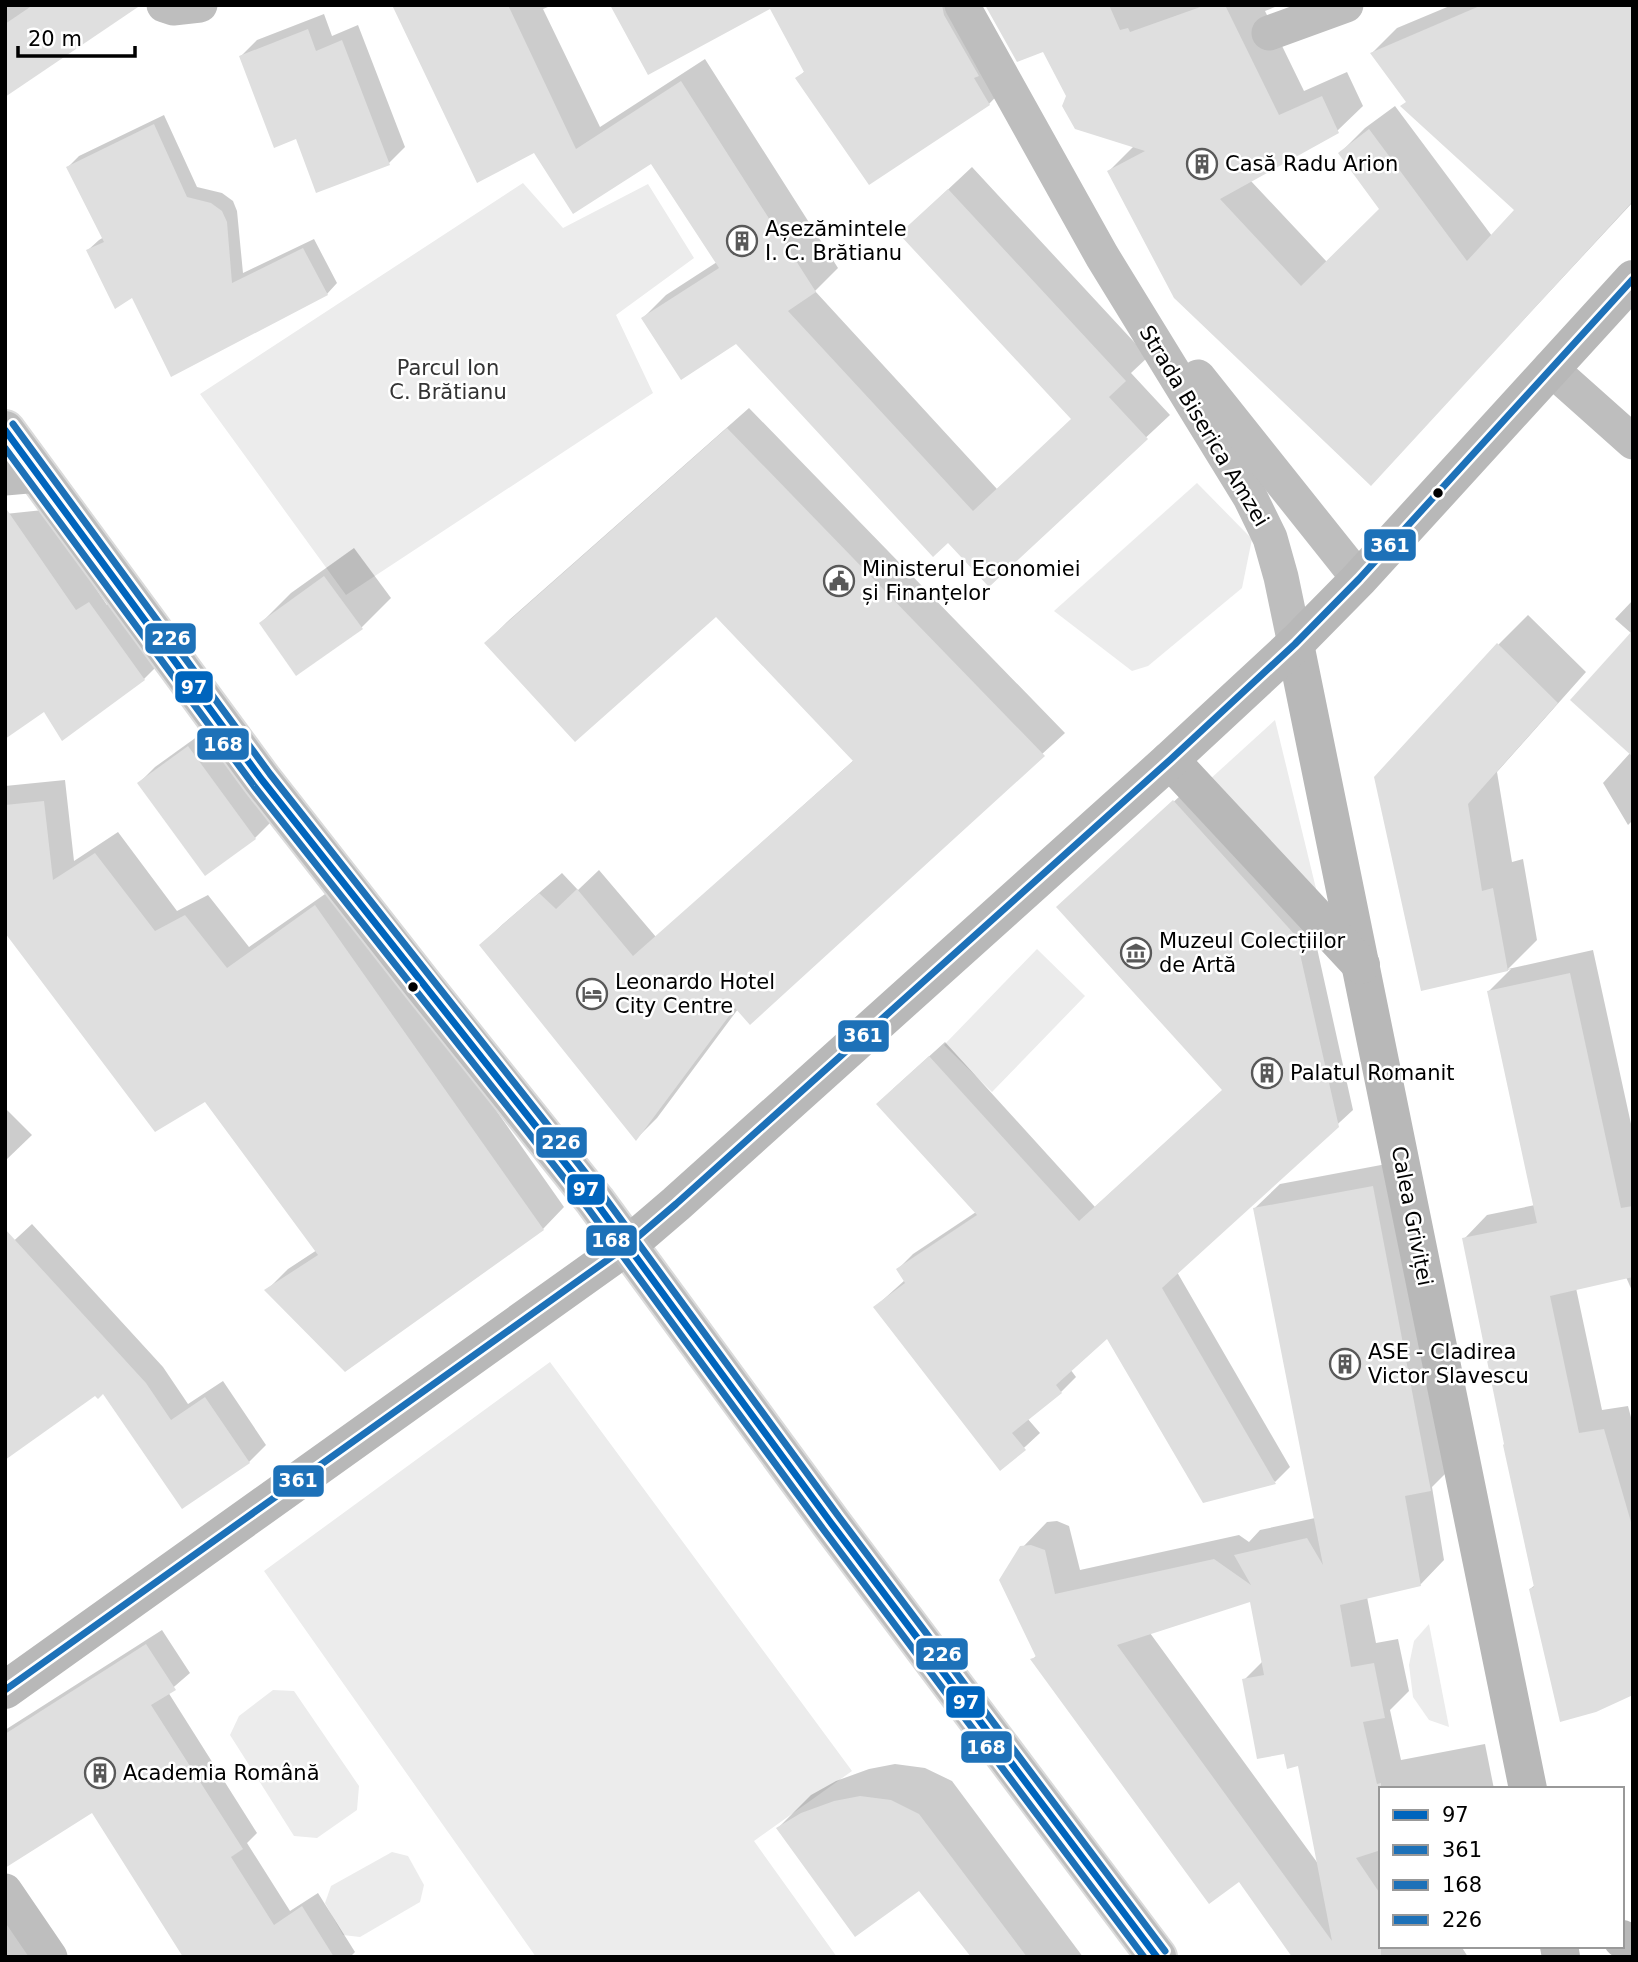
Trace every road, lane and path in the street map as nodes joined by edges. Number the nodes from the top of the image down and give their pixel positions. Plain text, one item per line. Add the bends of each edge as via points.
1 (164, 5) edge
2 (200, 5) edge
3 (962, 5) edge
4 (1346, 5) edge
5 (1269, 33) dead end
6 (1102, 256) junction
7 (1633, 279) edge
8 (1550, 368) junction
9 (5, 430) edge
10 (1633, 442) edge
11 (22, 477) edge
12 (1359, 579) junction
13 (1295, 644) junction
14 (1170, 760) junction
15 (1361, 965) junction
16 (627, 1246) junction
17 (5, 1690) edge
18 (1528, 1787) edge
19 (5, 1891) edge
20 (50, 1957) edge
21 (1157, 1957) edge

1 - 2 street
3 - 6 street, Strada Biserica Amzei
4 - 5 street
6 - 12 street, Strada Biserica Amzei
6 - 13 street, Strada Biserica Amzei via 1250,497 1270,538
7 - 8 main road
8 - 10 street
8 - 12 main road
9 - 11 main road
11 - 16 main road
12 - 13 main road
13 - 14 main road
13 - 15 main road, Calea Griviței
14 - 15 main road
14 - 16 main road
15 - 18 main road, Calea Griviței
16 - 17 main road
16 - 21 main road
19 - 20 street

